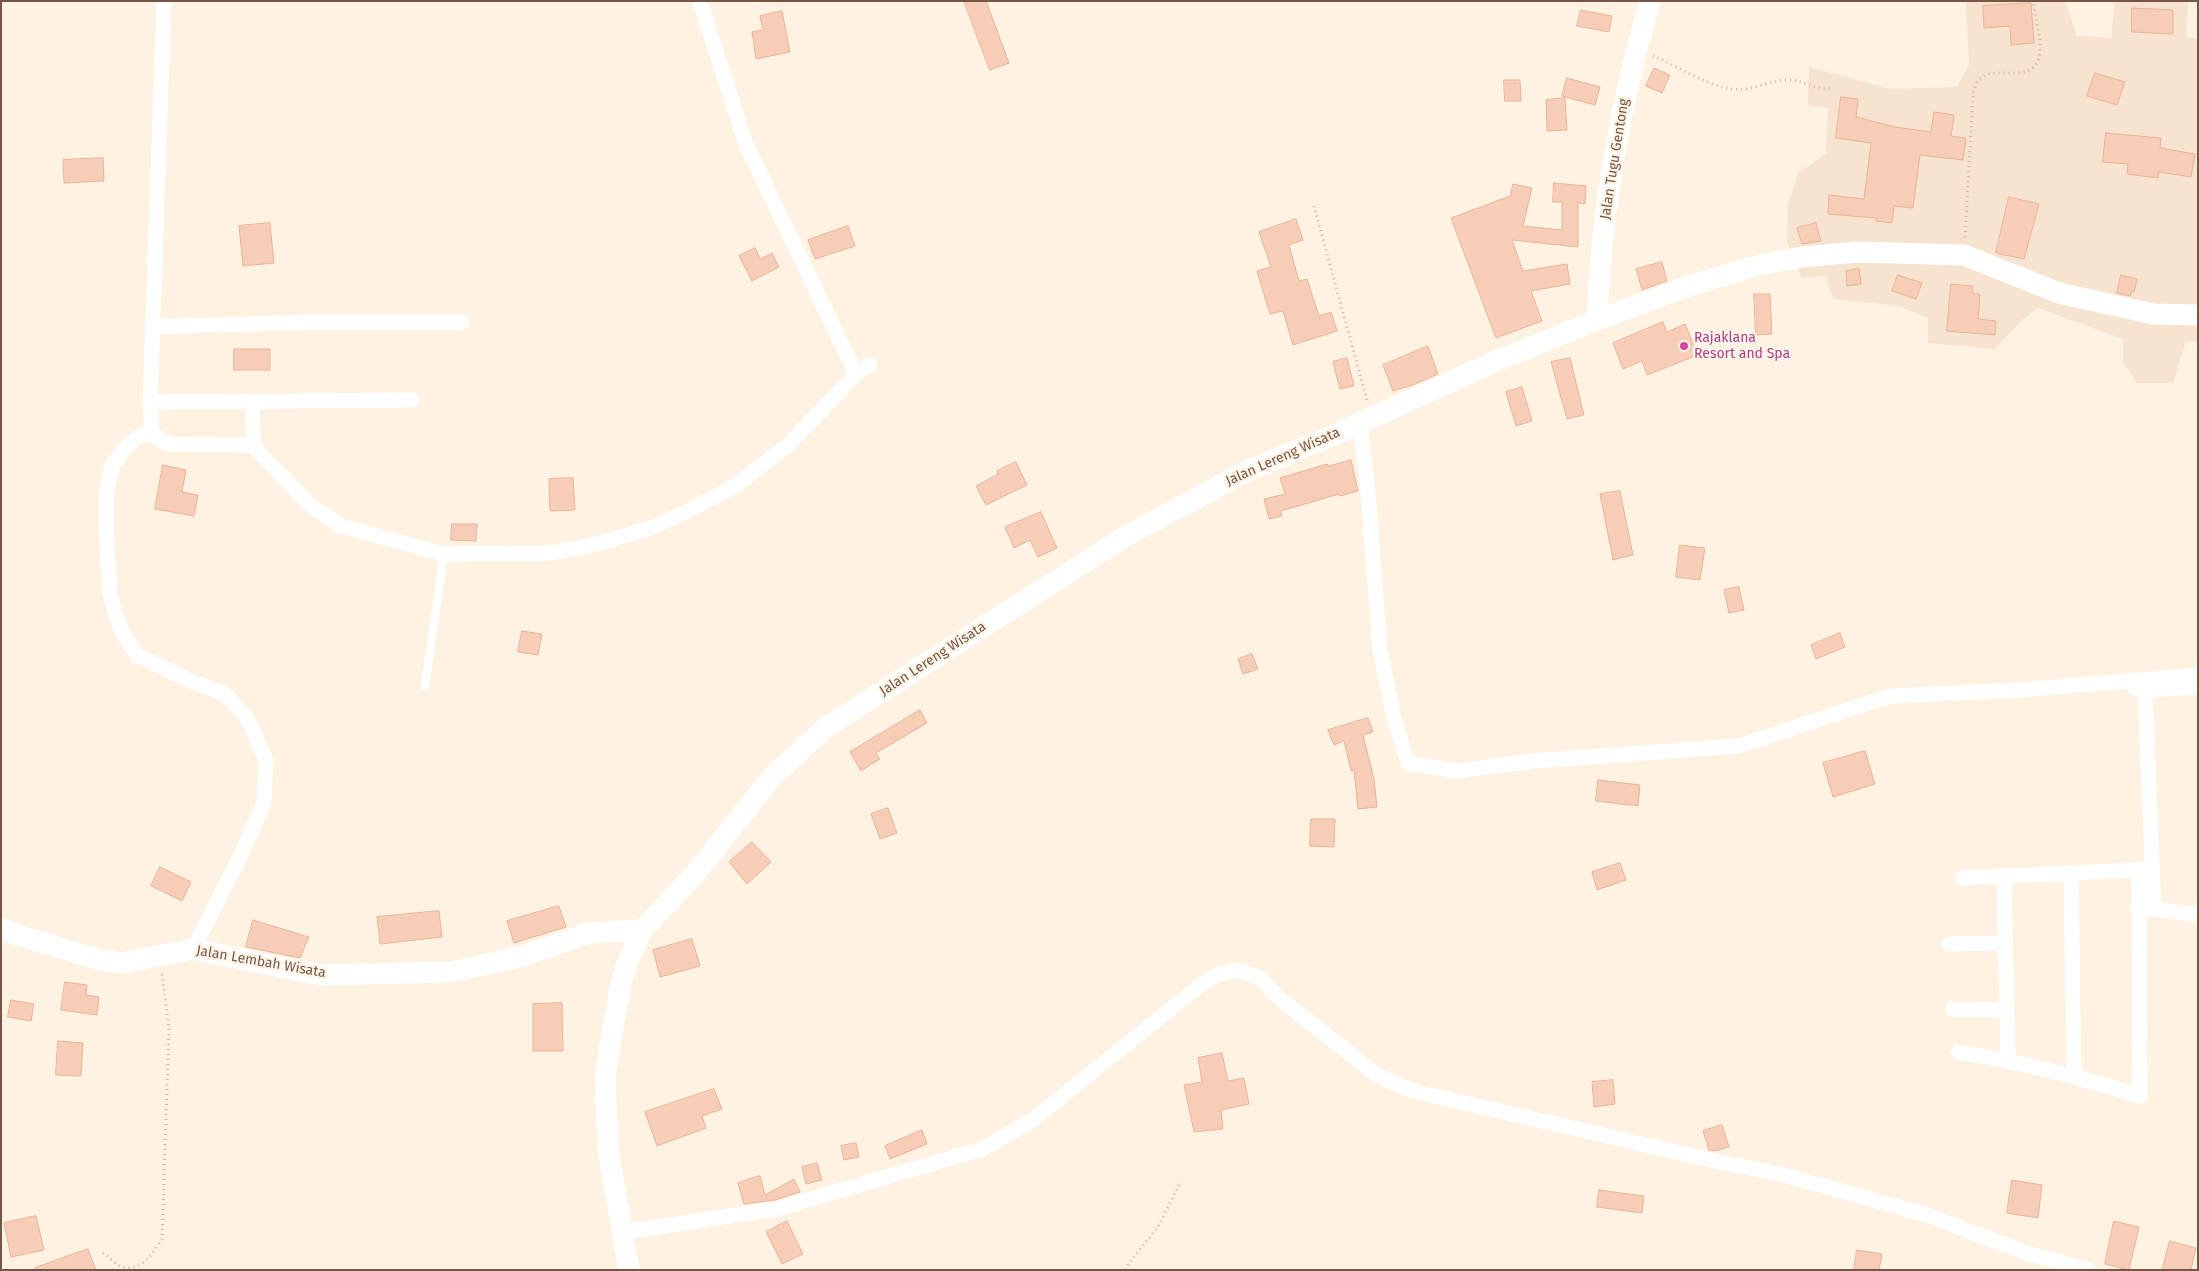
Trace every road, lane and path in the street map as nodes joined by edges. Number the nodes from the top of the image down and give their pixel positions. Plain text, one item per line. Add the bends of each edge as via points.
1 (164, 1) edge
2 (700, 1) edge
3 (1650, 1) edge
4 (2033, 1) edge
5 (1637, 48) junction
6 (1831, 89) dead end
7 (1314, 206) dead end
8 (1964, 255) junction
9 (2198, 315) edge
10 (1597, 320) junction
11 (462, 322) dead end
12 (152, 327) junction
13 (870, 365) dead end
14 (856, 374) junction
15 (412, 400) dead end
16 (150, 402) junction
17 (252, 402) junction
18 (1366, 420) junction
19 (152, 431) junction
20 (254, 447) junction
21 (444, 554) junction
22 (2198, 675) edge
23 (2102, 682) junction
24 (425, 686) dead end
25 (2198, 686) edge
26 (2145, 691) junction
27 (2154, 869) junction
28 (2138, 870) junction
29 (2071, 873) junction
30 (2004, 876) junction
31 (1962, 878) dead end
32 (2147, 910) junction
33 (2198, 915) edge
34 (1, 928) edge
35 (642, 930) junction
36 (2005, 943) junction
37 (1949, 944) dead end
38 (193, 949) junction
39 (159, 955) junction
40 (1953, 1009) dead end
41 (2006, 1010) junction
42 (1958, 1052) dead end
43 (2008, 1060) junction
44 (2074, 1075) junction
45 (1181, 1181) dead end
46 (624, 1232) junction
47 (103, 1253) dead end
48 (629, 1270) edge
49 (1126, 1270) edge
50 (2088, 1270) edge

1 - 12 street
2 - 14 street via 745,142
3 - 5 main road, Jalan Tugu Gentong
4 - 8 path via 2040,46 2036,64 2027,72 1983,76 1973,94
5 - 6 path via 1730,89 1746,89 1776,80 1793,80
5 - 10 main road, Jalan Tugu Gentong via 1625,95 1608,195 1598,277
7 - 18 path
8 - 9 main road via 2059,293 2153,314
8 - 10 main road, Jalan Lereng Wisata via 1858,252 1759,265
10 - 18 main road, Jalan Lereng Wisata
11 - 12 street
12 - 16 street
13 - 14 street
14 - 21 street via 788,444 738,484 648,529 550,553
15 - 17 street
16 - 17 street
16 - 19 street
17 - 20 street
18 - 23 street via 1380,650 1394,718 1408,763 1457,771 1533,761 1739,746 1890,696 2020,690
18 - 35 main road, Jalan Lereng Wisata via 1247,471 1126,536 825,728 772,777 695,874
19 - 20 street via 159,439 175,445
19 - 38 street via 127,446 112,466 106,492 110,594 115,614 122,632 137,654 188,680 224,693 247,718 266,760 264,804
20 - 21 street via 331,521
21 - 24 lane
22 - 23 street
23 - 26 street
25 - 26 street
26 - 27 street
27 - 28 street
27 - 32 street
28 - 29 street
28 - 32 street
29 - 30 street
29 - 44 street
30 - 31 street
30 - 36 street
32 - 33 street
32 - 44 street via 2140,1096
34 - 39 main road, Jalan Lembah Wisata via 100,960 121,963
35 - 38 main road, Jalan Lembah Wisata via 588,933 523,956 451,972 320,975
35 - 46 main road, Jalan Lereng Wisata via 620,982 605,1075 608,1150
36 - 37 street
36 - 41 street
38 - 39 main road, Jalan Lembah Wisata
39 - 47 path via 169,1029 162,1239 152,1256 139,1266 123,1268
40 - 41 street
41 - 43 street
42 - 43 street
43 - 44 street
45 - 49 path via 1158,1227
46 - 48 main road, Jalan Lereng Wisata
46 - 50 street via 777,1209 982,1149 1031,1121 1202,984 1220,974 1237,970 1260,978 1279,998 1378,1076 1413,1091 1780,1174 1927,1215 2026,1253

